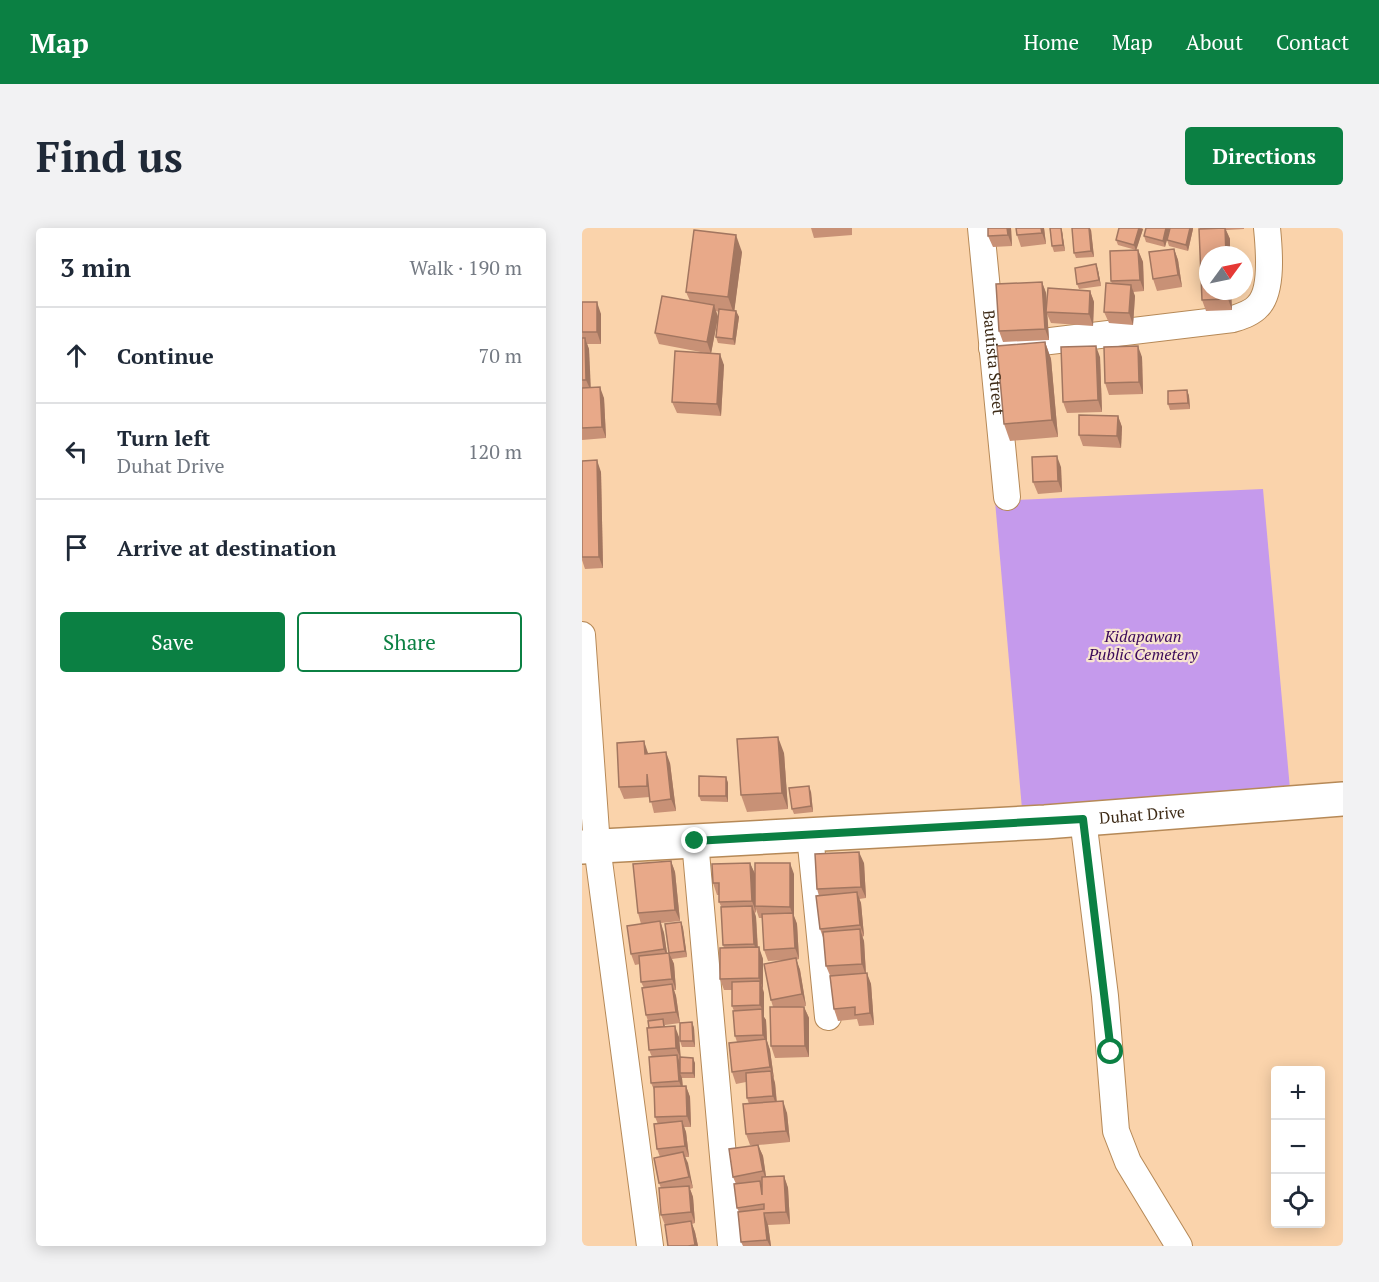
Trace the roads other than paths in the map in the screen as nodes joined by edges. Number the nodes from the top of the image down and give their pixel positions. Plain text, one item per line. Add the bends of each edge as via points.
1 (981, 228) edge
2 (1267, 228) edge
3 (992, 348) junction
4 (1007, 497) dead end
5 (582, 635) edge
6 (1343, 799) edge
7 (1083, 819) junction
8 (810, 835) junction
9 (695, 841) junction
10 (590, 847) edge
11 (828, 1017) dead end
12 (650, 1246) edge
13 (730, 1246) edge
14 (1179, 1246) edge

1 - 3 street, Bautista Street
2 - 3 street via 1270,257 1265,296 1252,312 1233,319
3 - 4 street, Bautista Street
5 - 10 street
6 - 7 street, Duhat Drive
7 - 8 street, Duhat Drive
7 - 14 street via 1106,996 1116,1131 1128,1162
8 - 9 street, Duhat Drive
8 - 11 street
9 - 10 street, Duhat Drive
9 - 13 street
10 - 12 street

